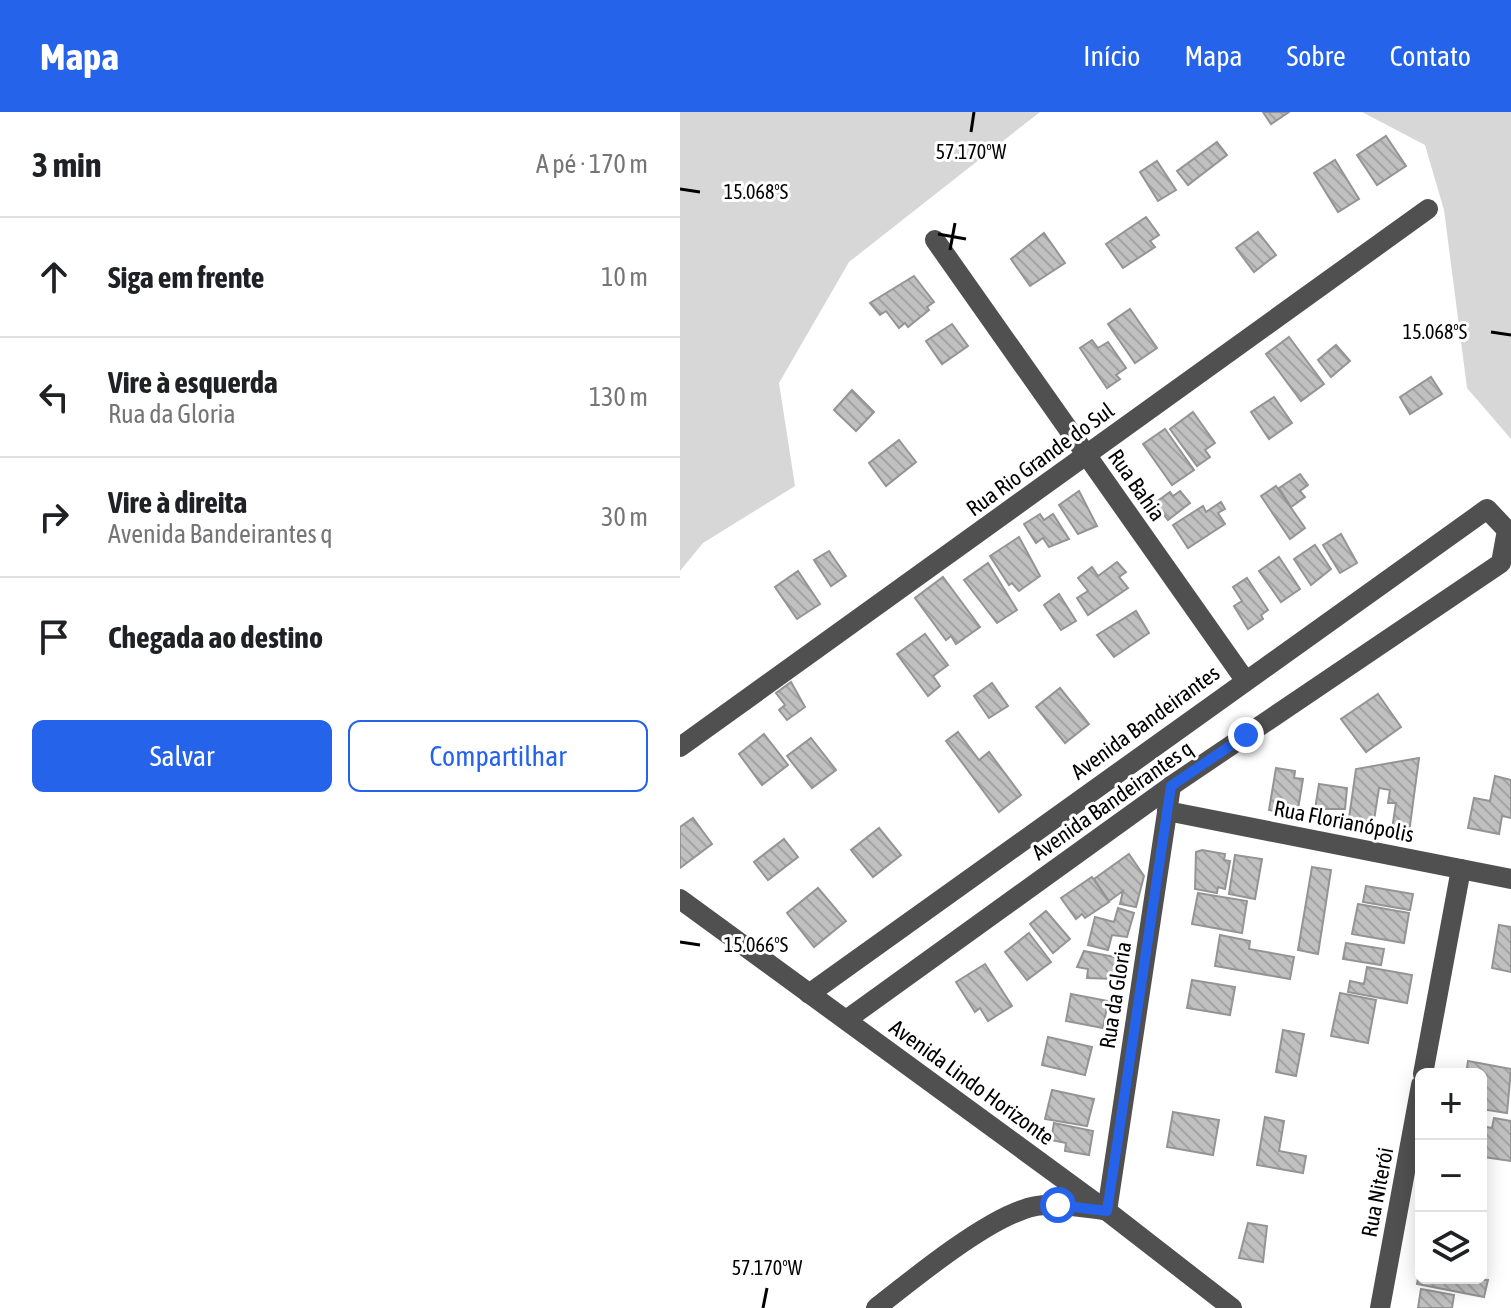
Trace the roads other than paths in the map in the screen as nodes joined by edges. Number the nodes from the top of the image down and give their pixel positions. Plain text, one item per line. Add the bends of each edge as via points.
1 (1428, 209) dead end
2 (935, 240) dead end
3 (1086, 455) junction
4 (1507, 530) joint
5 (1245, 680) junction
6 (680, 747) edge
7 (1171, 786) junction
8 (1167, 811) junction
9 (1461, 869) junction
10 (1511, 879) edge
11 (680, 899) edge
12 (809, 994) junction
13 (846, 1020) junction
14 (1424, 1068) edge
15 (1415, 1118) edge
16 (1107, 1211) junction
17 (876, 1308) edge
18 (1232, 1308) edge
19 (1380, 1308) edge

1 - 3 street, Rua Rio Grande do Sul
2 - 3 street, Rua Bahia
3 - 5 street, Rua Bahia
3 - 6 street, Rua Rio Grande do Sul
4 - 5 street, Avenida Bandeirantes via 1487,509
4 - 7 street, Avenida Bandeirantes q via 1501,563
5 - 12 street, Avenida Bandeirantes
7 - 8 street, Rua da Gloria
7 - 13 street, Avenida Bandeirantes q
8 - 9 street, Rua Florianópolis
8 - 16 street, Rua da Gloria
9 - 10 street, Rua Florianópolis
9 - 14 street
11 - 12 street, Avenida Lindo Horizonte
12 - 13 street, Avenida Lindo Horizonte
13 - 16 street, Avenida Lindo Horizonte
15 - 19 street, Rua Niterói
16 - 17 street via 1058,1205 1023,1209
16 - 18 street, Avenida Lindo Horizonte

